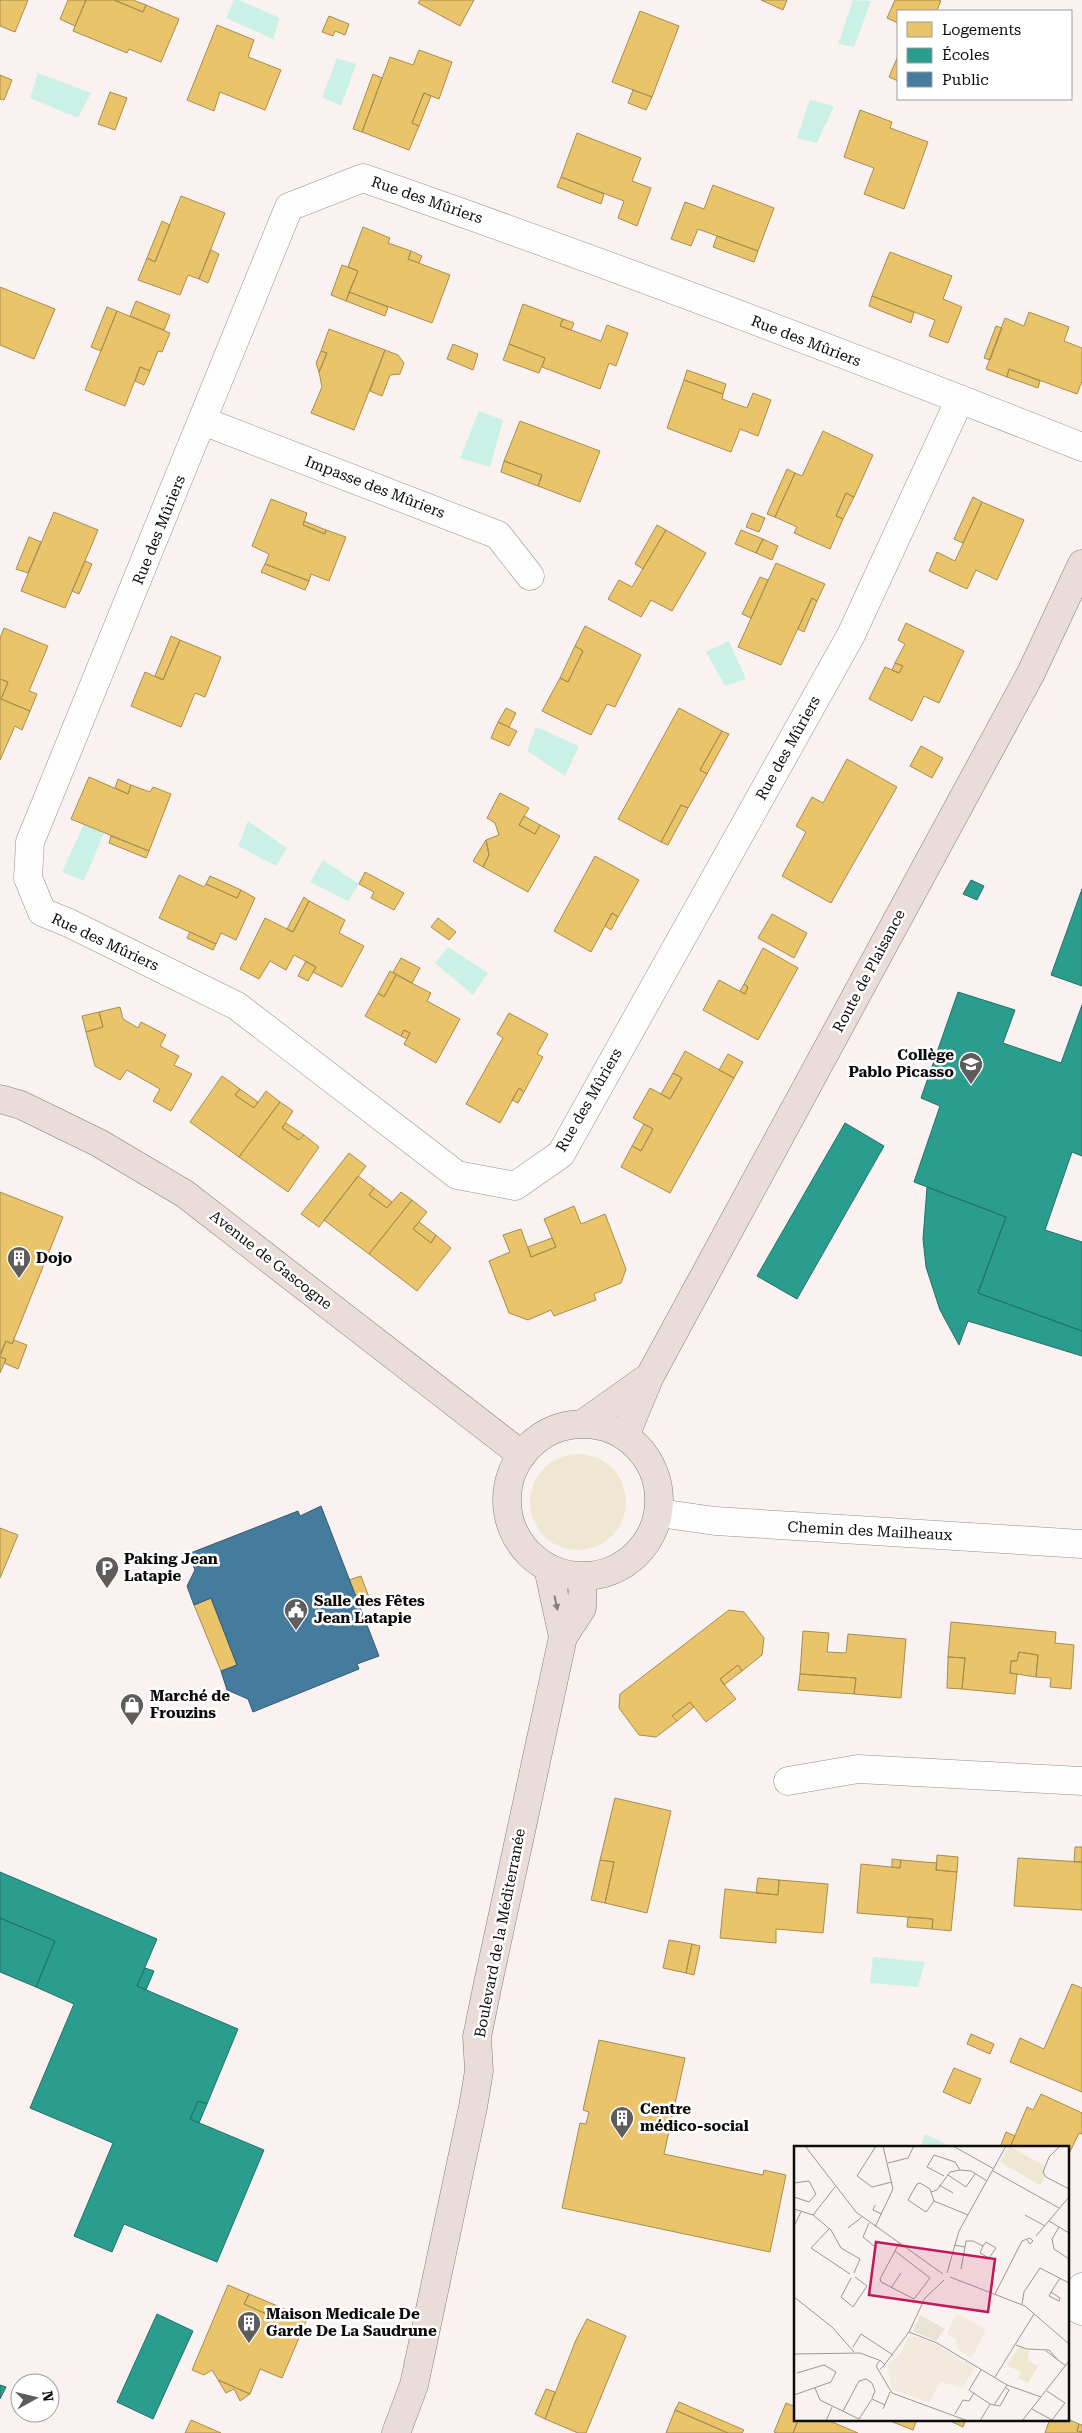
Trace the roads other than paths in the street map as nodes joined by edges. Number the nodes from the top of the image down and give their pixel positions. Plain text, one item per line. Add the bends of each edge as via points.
1 (960, 399) junction
2 (204, 422) junction
3 (1082, 447) edge
4 (1082, 564) edge
5 (530, 576) dead end
6 (0, 1099) edge
7 (650, 1376) junction
8 (584, 1424) junction
9 (625, 1436) junction
10 (522, 1454) junction
11 (659, 1513) junction
12 (1082, 1544) edge
13 (548, 1568) junction
14 (583, 1577) junction
15 (563, 1637) junction
16 (788, 1781) dead end
17 (1082, 1781) edge
18 (1082, 2287) edge
19 (1082, 2310) edge
20 (396, 2433) edge

1 - 2 street, Rue des Mûriers via 363,178 289,207
1 - 2 street, Rue des Mûriers via 851,635 561,1154 514,1186 457,1175 237,1006 42,912 28,878 30,842
1 - 3 street, Rue des Mûriers
2 - 5 street, Impasse des Mûriers via 498,535
4 - 7 main road, Route de Plaisance via 1031,673
6 - 10 main road, Avenue de Gascogne via 99,1143 185,1194
7 - 8 main road, Route de Plaisance
7 - 9 main road, Route de Plaisance
8 - 9 main road via 612,1429
8 - 10 main road via 556,1428
9 - 11 main road via 649,1461 660,1495
10 - 13 main road via 507,1488 510,1524 529,1554
11 - 12 street, Chemin des Mailheaux via 714,1521
11 - 14 main road via 648,1542 626,1564 613,1571
13 - 14 main road via 565,1575
13 -> 15 main road, Boulevard de la Méditerranée
14 - 15 main road, Boulevard de la Méditerranée via 582,1608
15 - 20 main road, Boulevard de la Méditerranée via 477,2037 479,2071 473,2106 414,2385
16 - 17 street via 858,1769
18 - 19 street via 1074,2307

